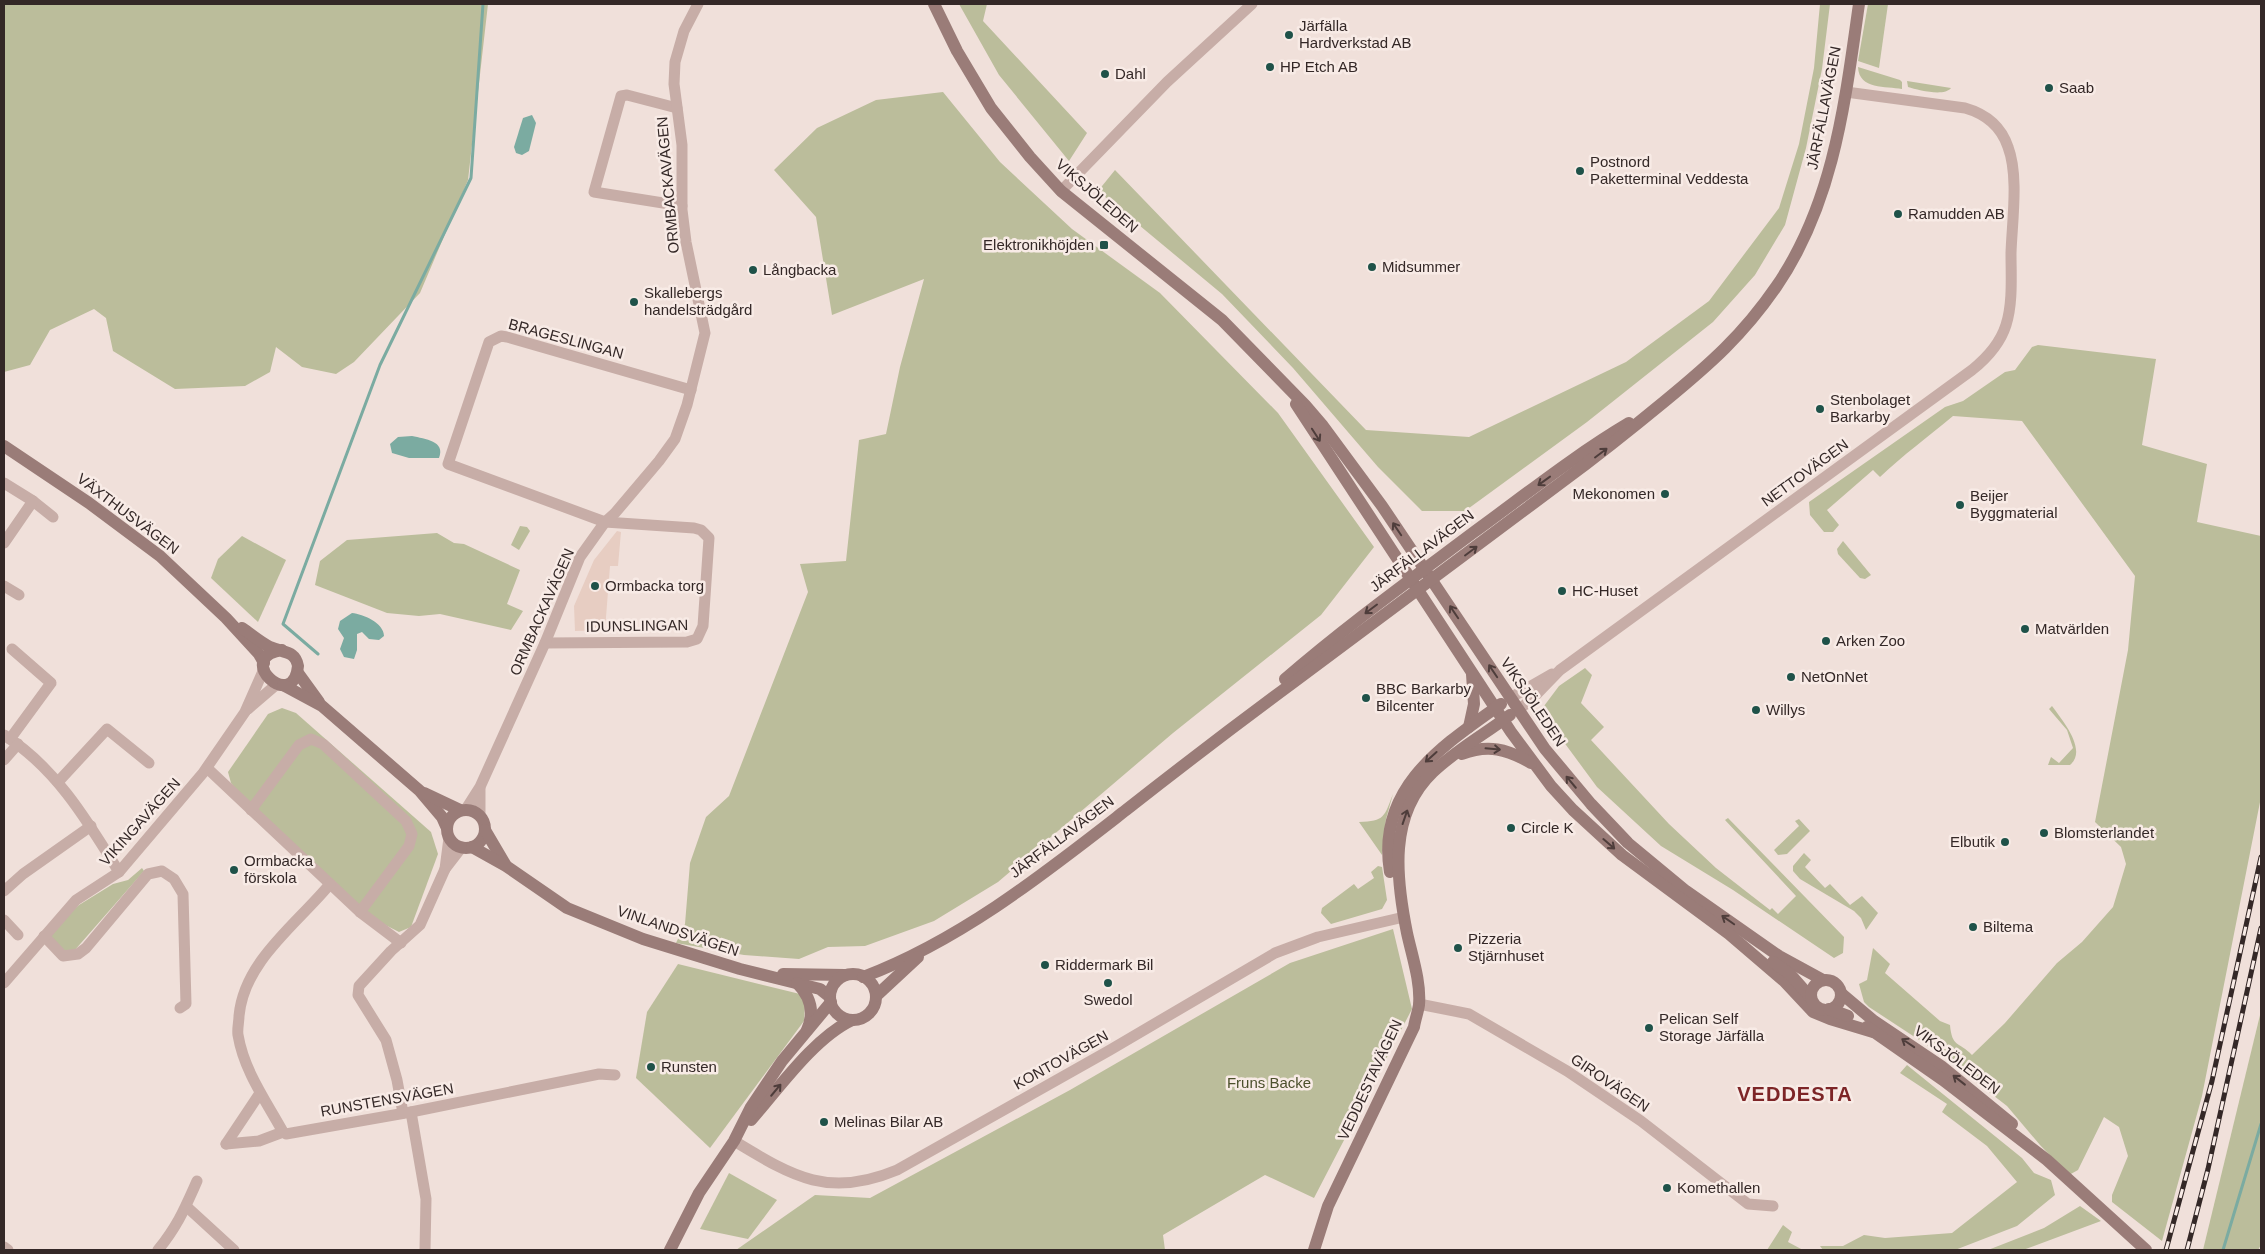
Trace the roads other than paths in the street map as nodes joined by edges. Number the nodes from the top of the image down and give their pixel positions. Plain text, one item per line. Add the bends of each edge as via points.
1 (698, 4) edge
2 (934, 4) edge
3 (1252, 4) edge
4 (1859, 4) edge
5 (1846, 92) junction
6 (677, 108) junction
7 (1061, 191) junction
8 (682, 206) junction
9 (1280, 379) junction
10 (691, 390) junction
11 (1665, 401) junction
12 (4, 446) edge
13 (4, 483) edge
14 (33, 501) junction
15 (53, 518) dead end
16 (605, 522) junction
17 (4, 543) edge
18 (1425, 569) junction
19 (1410, 580) junction
20 (1432, 580) junction
21 (4, 586) edge
22 (1418, 592) junction
23 (19, 595) dead end
24 (226, 618) junction
25 (545, 643) junction
26 (12, 649) dead end
27 (282, 650) junction
28 (264, 666) junction
29 (1560, 670) junction
30 (298, 672) junction
31 (1471, 672) junction
32 (280, 685) junction
33 (1510, 698) junction
34 (322, 706) junction
35 (1495, 708) junction
36 (1518, 710) junction
37 (245, 712) junction
38 (1504, 720) junction
39 (1469, 727) junction
40 (10, 739) edge
41 (1211, 743) junction
42 (1448, 759) junction
43 (4, 760) edge
44 (149, 764) dead end
45 (1535, 766) junction
46 (207, 768) junction
47 (58, 782) junction
48 (480, 787) junction
49 (420, 791) junction
50 (251, 810) junction
51 (463, 810) junction
52 (480, 816) junction
53 (91, 826) junction
54 (485, 830) junction
55 (448, 832) junction
56 (467, 847) junction
57 (506, 866) junction
58 (445, 869) junction
59 (119, 872) junction
60 (330, 884) junction
61 (4, 891) edge
62 (360, 912) junction
63 (1404, 917) junction
64 (4, 920) edge
65 (1729, 934) junction
66 (18, 935) dead end
67 (44, 936) junction
68 (402, 943) junction
69 (927, 949) junction
70 (765, 974) junction
71 (847, 975) junction
72 (863, 977) junction
73 (1823, 980) junction
74 (4, 983) edge
75 (797, 983) junction
76 (1842, 994) junction
77 (876, 996) junction
78 (1812, 998) junction
79 (831, 999) junction
80 (1419, 1004) junction
81 (180, 1008) dead end
82 (1828, 1009) junction
83 (852, 1020) junction
84 (1873, 1032) junction
85 (804, 1036) junction
86 (615, 1074) dead end
87 (260, 1093) junction
88 (407, 1112) junction
89 (283, 1132) junction
90 (734, 1141) junction
91 (2047, 1160) junction
92 (197, 1181) dead end
93 (1773, 1206) dead end
94 (187, 1207) junction
95 (4, 1247) edge
96 (8, 1250) edge
97 (158, 1250) edge
98 (234, 1250) edge
99 (426, 1250) edge
100 (670, 1250) edge
101 (1314, 1250) edge
102 (2146, 1250) edge

1 - 6 street, ORMBACKAVÄGEN via 684,31 675,62
2 - 7 street, VIKSJÖLEDEN via 991,108
3 - 7 street via 1161,88
4 - 5 street, JÄRFÄLLAVÄGEN
5 - 11 street, JÄRFÄLLAVÄGEN via 1825,186 1807,234 1779,284 1728,348
5 - 29 street, NETTOVÄGEN via 1965,108 1980,112 2000,131 2009,148 2013,173 2009,307 2002,335 1972,370
6 - 8 street, ORMBACKAVÄGEN via 682,145
6 - 8 street via 621,96 594,192
7 - 9 street, VIKSJÖLEDEN via 1222,320
8 - 10 street, ORMBACKAVÄGEN via 705,333
18 -> 9 street, VIKSJÖLEDEN via 1329,434
9 -> 19 street, VIKSJÖLEDEN
10 - 16 street, ORMBACKAVÄGEN via 675,439
10 - 16 street, BRAGESLINGAN via 507,337 501,336 489,342 448,464
11 -> 18 street, JÄRFÄLLAVÄGEN via 1587,449
20 -> 11 street, JÄRFÄLLAVÄGEN
12 - 24 street, VÄXTHUSVÄGEN via 160,556
13 - 14 street
14 - 15 street
14 - 17 street
16 - 25 street, ORMBACKAVÄGEN via 580,557
16 - 25 street, IDUNSLINGAN via 694,528 706,534 710,544 700,636 687,642
18 - 19 street, JÄRFÄLLAVÄGEN
18 - 20 street, VIKSJÖLEDEN
19 - 22 street, VIKSJÖLEDEN
19 -> 41 street, JÄRFÄLLAVÄGEN via 1319,649
20 - 22 street, JÄRFÄLLAVÄGEN
33 -> 20 street, VIKSJÖLEDEN
21 - 23 street
22 - 31 street, VIKSJÖLEDEN
22 - 41 street, JÄRFÄLLAVÄGEN
24 - 27 street, VÄXTHUSVÄGEN via 271,647
24 - 28 street, VÄXTHUSVÄGEN via 259,654
25 - 48 street, ORMBACKAVÄGEN
26 - 40 street via 51,683
27 - 28 street via 268,656
27 - 30 street via 294,656
28 - 32 street via 268,679
28 - 37 street, VIKINGAVÄGEN
29 - 33 street, NETTOVÄGEN
29 - 36 street, NETTOVÄGEN
30 - 32 street via 294,679
30 - 34 street
31 - 35 street, VIKSJÖLEDEN
31 - 39 street via 1474,704
32 - 34 street
32 - 37 street, VIKINGAVÄGEN
33 - 35 street, VEDDESTAVÄGEN
33 - 36 street, VIKSJÖLEDEN
34 - 49 street
35 - 38 street, VIKSJÖLEDEN
35 - 39 street, VEDDESTAVÄGEN
36 - 38 street, VEDDESTAVÄGEN
73 -> 36 street, VIKSJÖLEDEN via 1779,956 1686,891 1628,843 1568,779
37 - 46 street, VIKINGAVÄGEN
38 - 42 street, VEDDESTAVÄGEN
38 - 45 street, VIKSJÖLEDEN
39 -> 63 street, VEDDESTAVÄGEN via 1418,770 1394,815 1389,865 1394,894
40 - 43 street
40 - 47 street
41 - 69 street, JÄRFÄLLAVÄGEN via 1086,841 996,906
42 -> 45 street via 1475,749 1494,748
63 -> 42 street, VEDDESTAVÄGEN via 1397,860 1400,832 1414,796
44 - 47 street via 107,729
45 -> 65 street, VIKSJÖLEDEN via 1573,810 1622,855
46 - 50 street
46 - 59 street, VIKINGAVÄGEN
47 - 53 street
48 - 51 street, ORMBACKAVÄGEN
48 - 52 street, ORMBACKAVÄGEN
49 - 51 street
49 - 55 street via 442,817
50 - 60 street
50 - 62 street via 299,745 311,739 323,744 406,821 412,834 409,846
51 - 52 street
51 - 55 street via 451,816
52 - 54 street
53 - 59 street
53 - 61 street
54 - 56 street via 481,840
54 - 57 street, VINLANDSVÄGEN
55 - 56 street via 452,842
55 - 58 street
56 - 57 street, VINLANDSVÄGEN
56 - 58 street
57 - 70 street, VINLANDSVÄGEN via 567,908 642,939
58 - 68 street via 420,925
59 - 67 street, VIKINGAVÄGEN via 76,900
60 - 62 street
60 - 87 street via 253,972 241,1000 238,1034
62 - 68 street
63 - 80 street, VEDDESTAVÄGEN
63 - 90 street, KONTOVÄGEN via 1318,937 1275,953 1110,1050 880,1177 847,1183 816,1182 780,1168
64 - 66 street
65 - 78 street, VIKSJÖLEDEN via 1782,967
65 - 84 street, VIKSJÖLEDEN via 1784,981 1813,1012
67 - 74 street, VIKINGAVÄGEN
67 - 81 street via 63,956 78,954 148,874 162,871 174,880 183,894 186,1004
68 - 88 street via 360,986 358,995 386,1040
69 - 72 street, JÄRFÄLLAVÄGEN
69 - 77 street, JÄRFÄLLAVÄGEN
70 - 71 street, VINLANDSVÄGEN
70 - 75 street, VINLANDSVÄGEN
71 - 72 street
71 - 79 street via 833,986
72 - 77 street via 872,984
73 - 76 street via 1834,983
73 - 78 street via 1813,985 1810,991
75 - 79 street, VINLANDSVÄGEN via 820,989
75 - 85 street via 810,1004 810,1023
76 - 82 street via 1838,1005
91 -> 76 street, VIKSJÖLEDEN via 1990,1105
77 - 83 street via 869,1013
78 - 82 street via 1819,1007
79 - 83 street via 840,1016
79 - 85 street
80 - 93 street, GIROVÄGEN via 1469,1014 1567,1072 1641,1121 1748,1204
80 - 101 street, VEDDESTAVÄGEN via 1414,1027 1328,1206
82 - 84 street, VIKSJÖLEDEN via 1856,1019
90 -> 83 street via 791,1073 836,1028
84 - 91 street, VIKSJÖLEDEN via 1943,1080
85 - 90 street via 782,1060 751,1107
86 - 88 street, RUNSTENSVÄGEN via 600,1074
87 - 89 street
87 - 89 street, RUNSTENSVÄGEN via 226,1144 259,1141
88 - 89 street, RUNSTENSVÄGEN
88 - 99 street via 426,1199
90 - 100 street via 699,1193
91 - 102 street, VIKSJÖLEDEN
92 - 94 street
94 - 97 street
94 - 98 street
95 - 96 street

